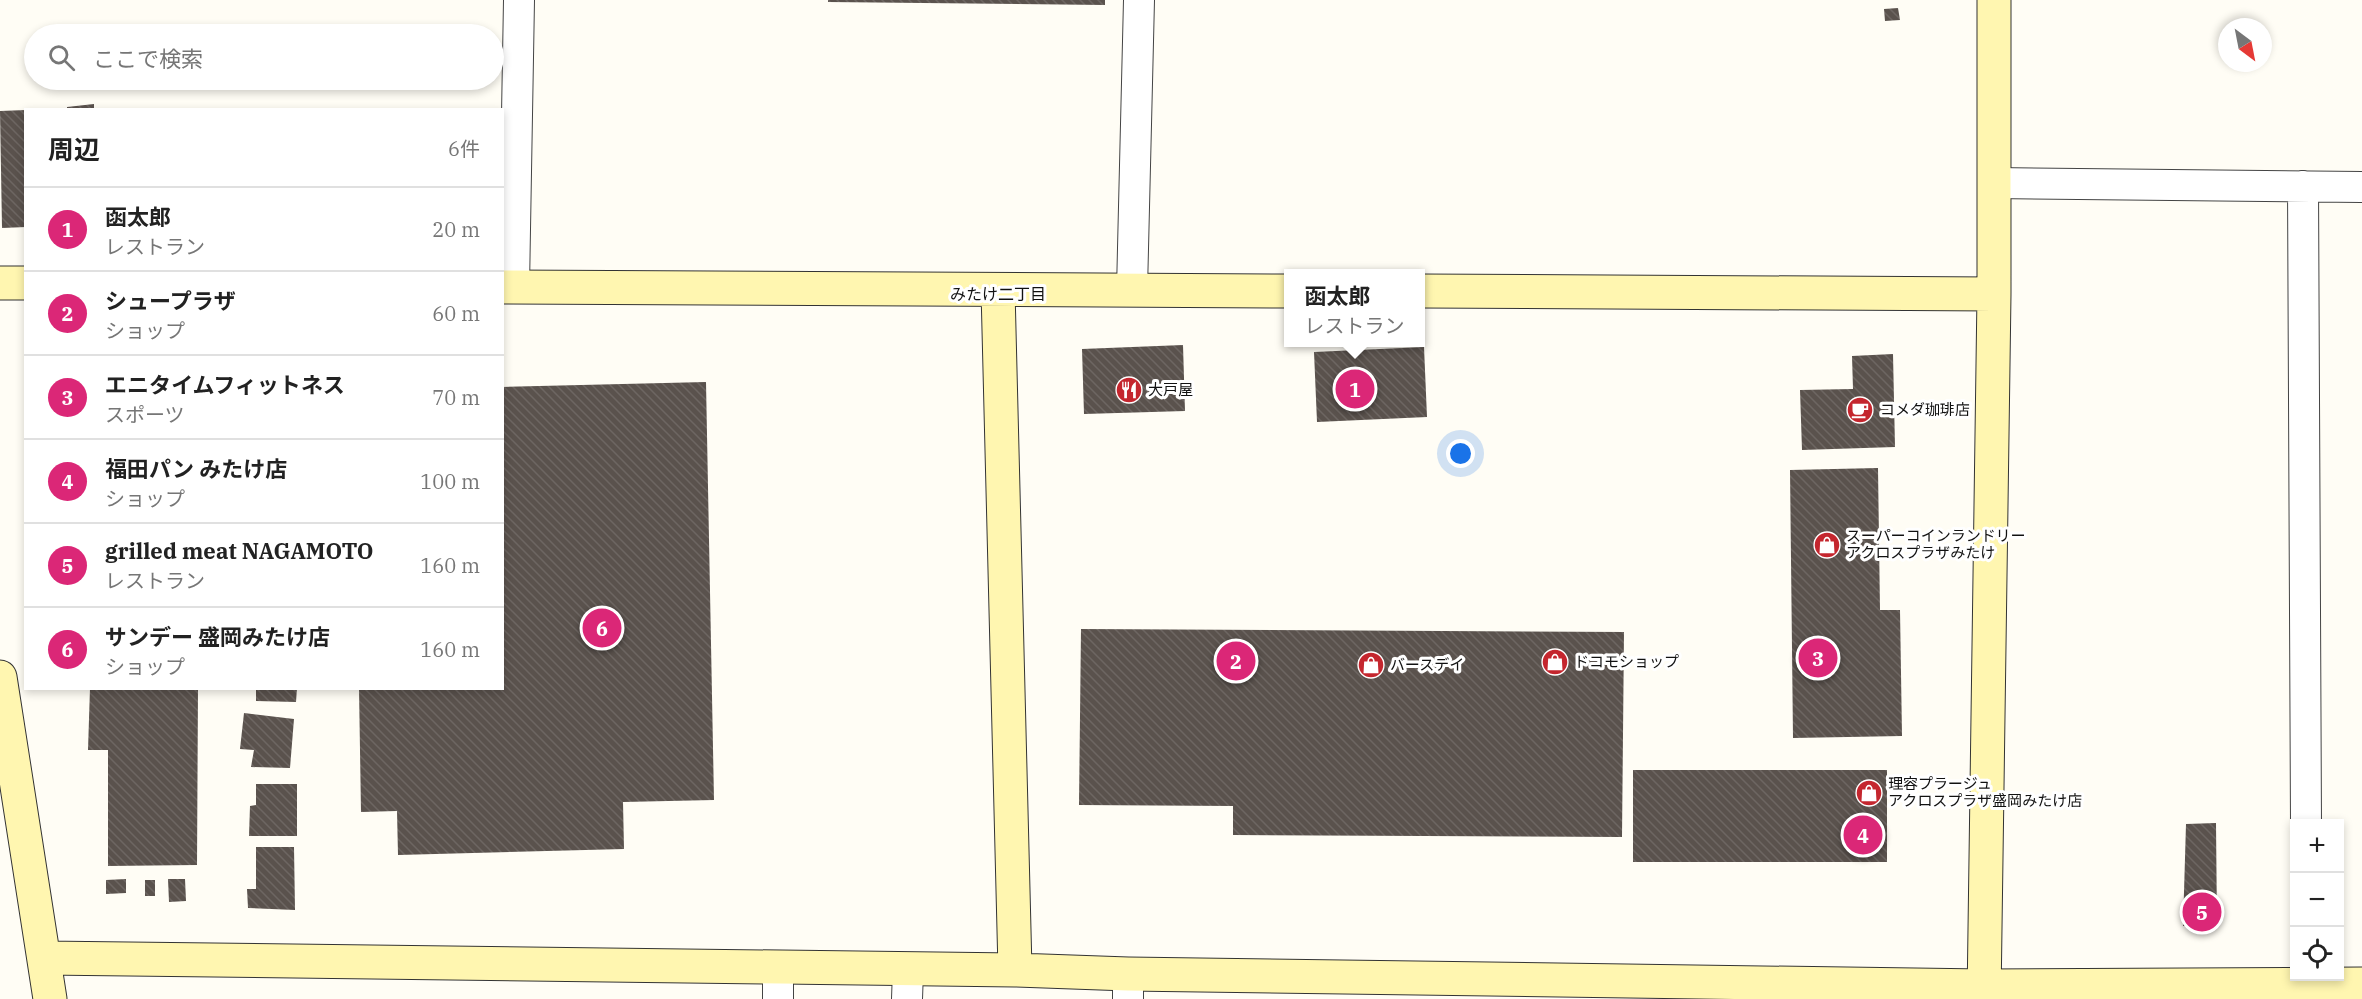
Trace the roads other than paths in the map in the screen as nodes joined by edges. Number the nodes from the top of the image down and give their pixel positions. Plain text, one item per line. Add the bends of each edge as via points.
1 (519, 0) edge
2 (1140, 0) edge
3 (1994, 0) edge
4 (1994, 183) junction
5 (2303, 186) junction
6 (2362, 187) edge
7 (0, 283) edge
8 (24, 283) edge
9 (508, 287) edge
10 (998, 290) junction
11 (1132, 290) junction
12 (1284, 291) edge
13 (1425, 291) edge
14 (1994, 294) junction
15 (0, 677) edge
16 (2306, 819) edge
17 (44, 958) junction
18 (1015, 970) junction
19 (2290, 981) edge
20 (2320, 981) edge
21 (778, 984) edge
22 (908, 984) edge
23 (2362, 984) edge
24 (1128, 987) edge
25 (1984, 993) edge
26 (50, 999) edge

1 - 9 street
2 - 11 street
3 - 4 street
4 - 5 street
4 - 14 street
5 - 6 street
5 - 16 street
7 - 8 street
9 - 10 street
10 - 11 street
10 - 18 street
11 - 12 street
13 - 14 street
14 - 25 street
15 - 17 street
17 - 21 street
17 - 26 street
18 - 22 street
18 - 24 street
19 - 25 street
20 - 23 street
21 - 22 street
24 - 25 street

